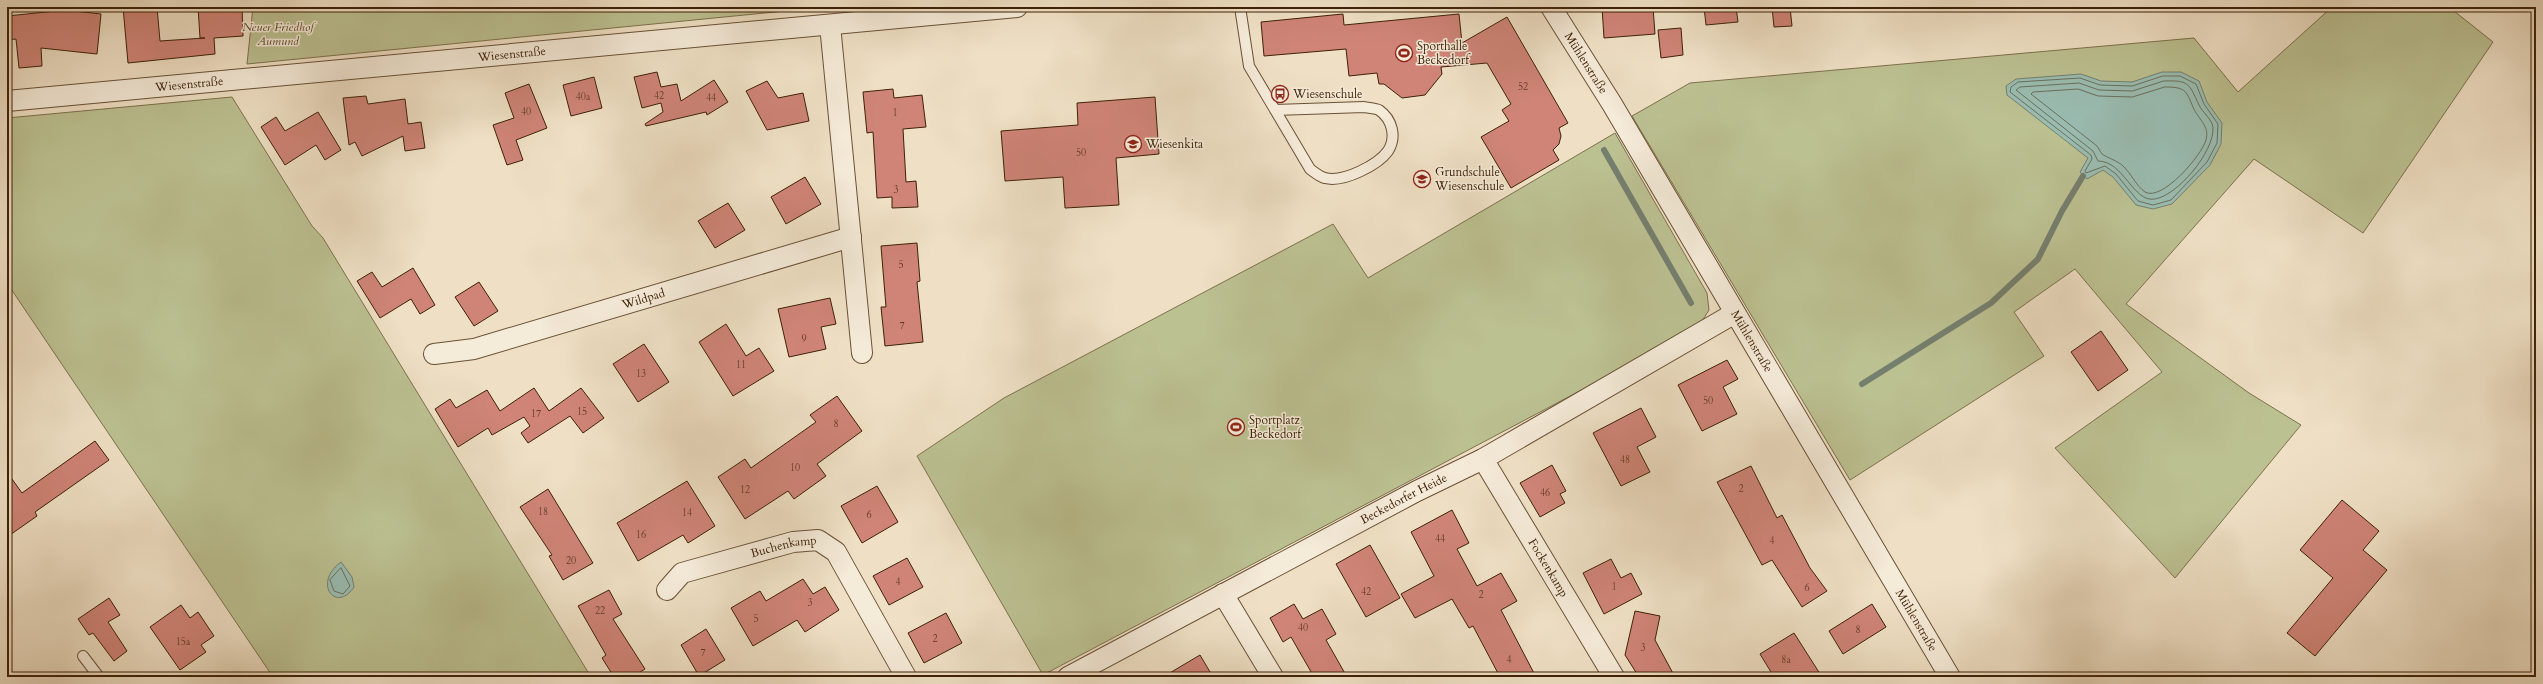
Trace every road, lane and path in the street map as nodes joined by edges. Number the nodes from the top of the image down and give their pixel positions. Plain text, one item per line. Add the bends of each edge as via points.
1 (1017, 7) edge
2 (1240, 7) edge
3 (1551, 7) edge
4 (830, 25) junction
5 (7, 101) edge
6 (1275, 110) junction
7 (851, 237) junction
8 (1735, 313) junction
9 (862, 353) dead end
10 (434, 354) dead end
11 (1483, 459) junction
12 (667, 590) dead end
13 (1223, 594) junction
14 (83, 656) dead end
15 (98, 677) edge
16 (906, 677) edge
17 (1068, 677) edge
18 (1273, 677) edge
19 (1614, 677) edge
20 (1950, 677) edge

1 - 4 street, Wiesenstraße
2 - 6 lane via 1249,66
3 - 8 street, Mühlenstraße via 1612,104
4 - 5 street, Wiesenstraße
4 - 7 street
6 - 6 lane via 1310,169 1324,178 1338,179 1354,175 1381,157 1393,139 1388,118 1378,109 1364,107
7 - 9 street
7 - 10 street, Wildpad via 474,348
8 - 11 street, Beckedorfer Heide
8 - 20 street, Mühlenstraße
11 - 13 street, Beckedorfer Heide
11 - 19 street, Fockenkamp
12 - 16 street, Buchenkamp via 682,572 793,542 818,540 836,552
13 - 17 street, Beckedorfer Heide
13 - 18 street
14 - 15 lane

